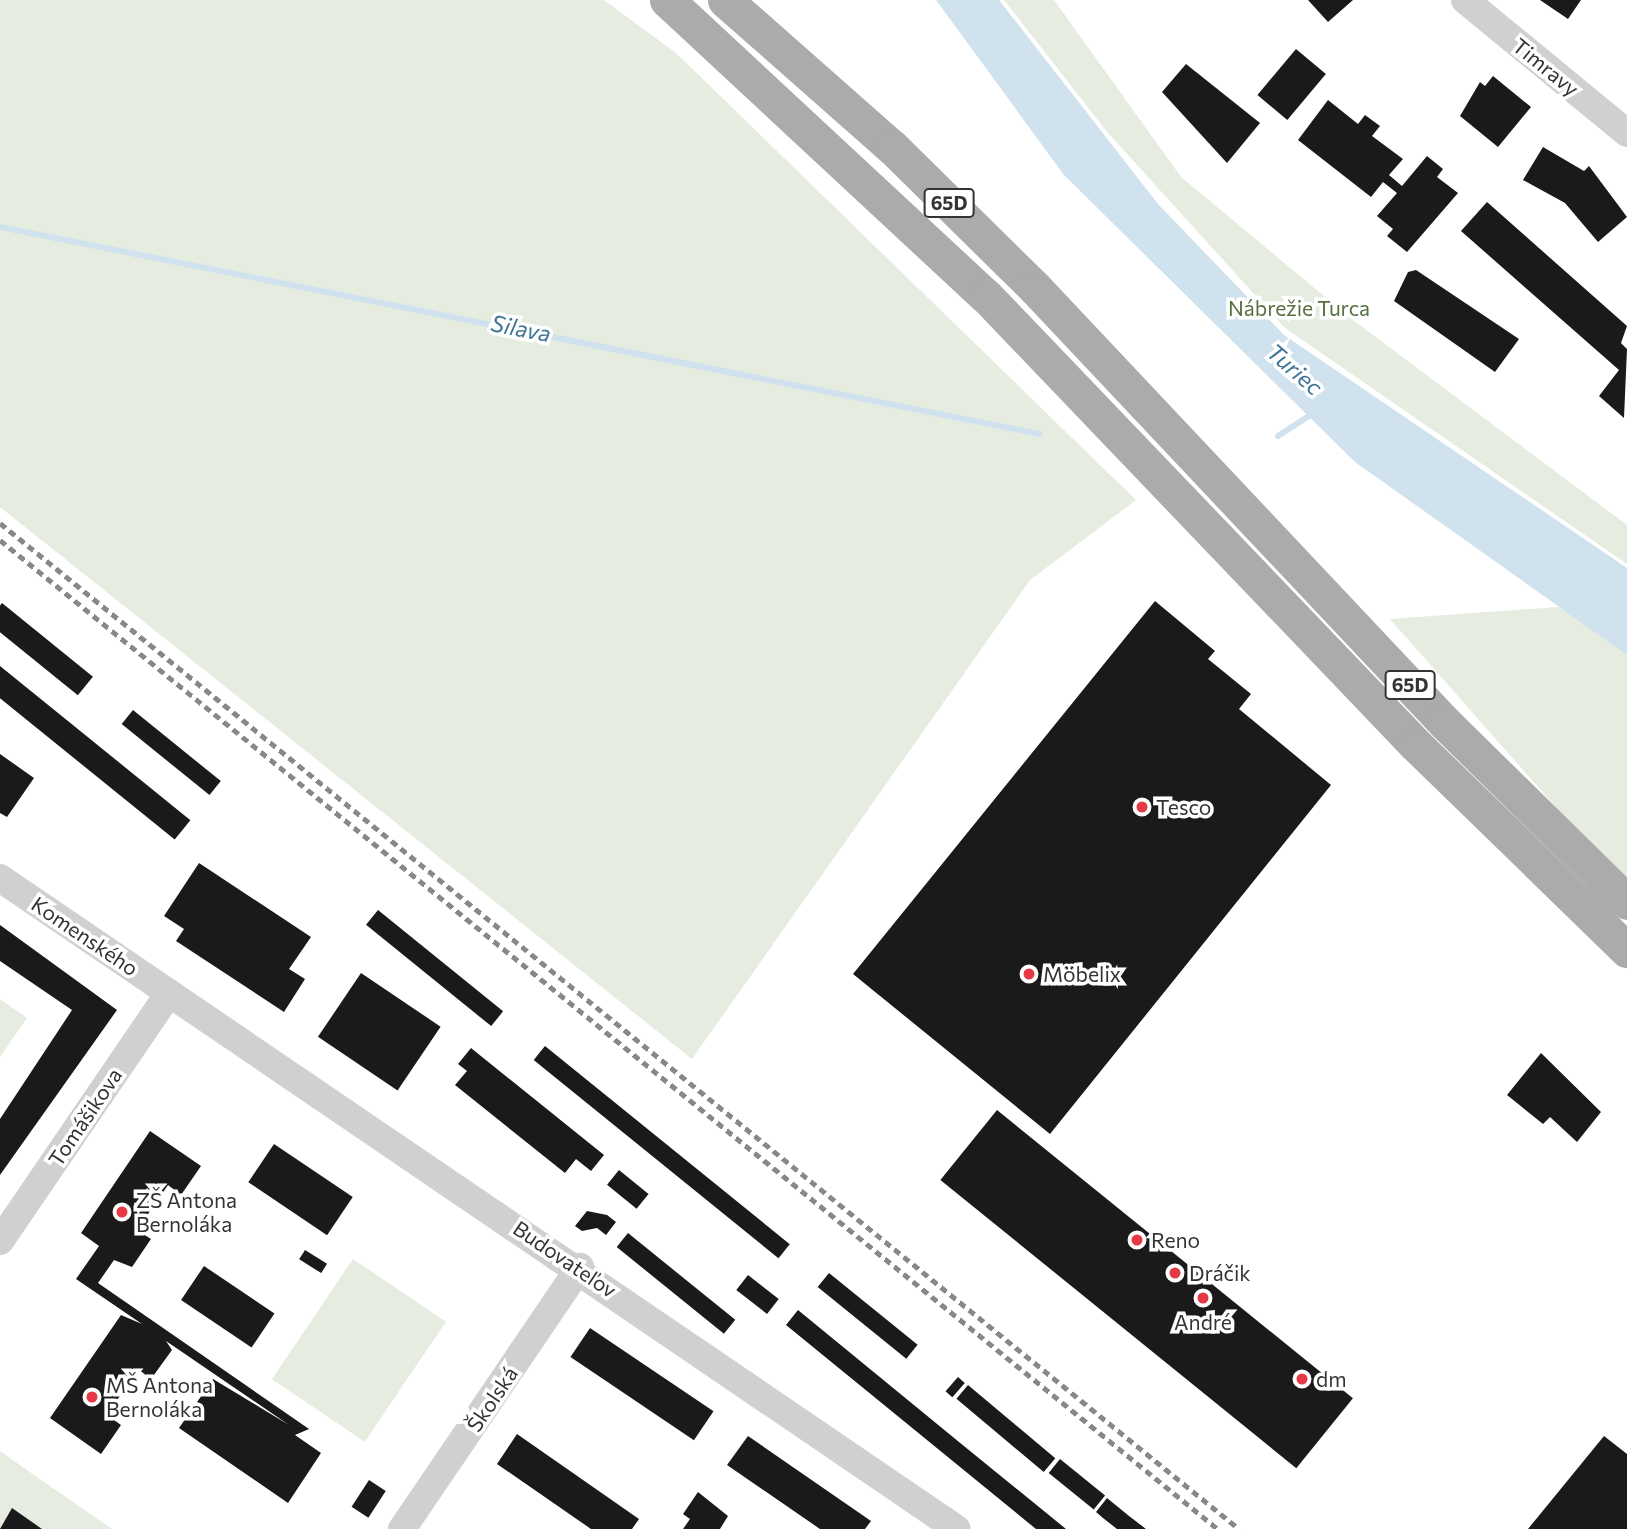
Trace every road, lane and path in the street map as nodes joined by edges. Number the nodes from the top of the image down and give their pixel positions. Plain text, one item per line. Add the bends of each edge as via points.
1 (667, 0) edge
2 (725, 0) edge
3 (1465, 0) edge
4 (1627, 133) edge
5 (0, 878) edge
6 (1627, 902) edge
7 (1627, 950) edge
8 (169, 993) junction
9 (0, 1241) edge
10 (580, 1267) junction
11 (402, 1529) edge
12 (957, 1529) edge

1 - 7 main road, 65D via 986,296 1415,744
2 - 6 main road, 65D via 892,147 1036,289 1444,722
3 - 4 street, Timravy
5 - 8 street, Komenského
8 - 9 street, Tomášikova
8 - 10 street, Budovateľov
10 - 11 street, Školská
10 - 12 street, Budovateľov

